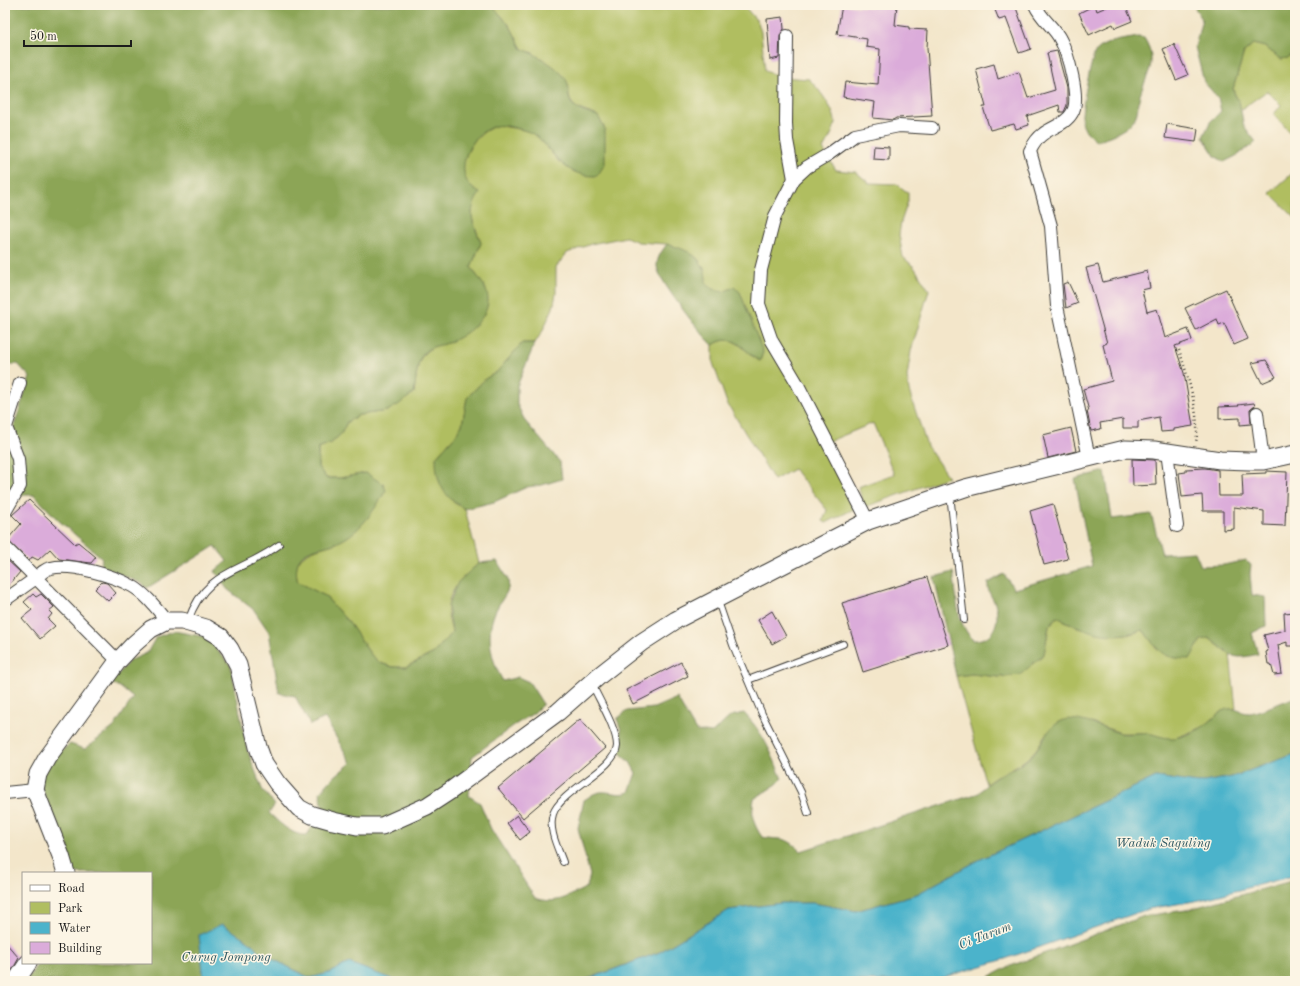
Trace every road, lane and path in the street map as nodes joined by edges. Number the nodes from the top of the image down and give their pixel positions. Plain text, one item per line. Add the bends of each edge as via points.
1 (1035, 5) edge
2 (787, 36) dead end
3 (932, 128) dead end
4 (794, 179) junction
5 (1179, 350) dead end
6 (20, 383) dead end
7 (1257, 413) dead end
8 (1167, 452) junction
9 (1295, 454) edge
10 (1193, 456) junction
11 (1089, 458) junction
12 (1264, 461) junction
13 (950, 494) junction
14 (5, 512) edge
15 (868, 521) junction
16 (1177, 526) dead end
17 (279, 545) dead end
18 (5, 547) edge
19 (36, 578) junction
20 (5, 600) edge
21 (715, 600) junction
22 (964, 620) dead end
23 (167, 621) junction
24 (187, 623) junction
25 (843, 644) dead end
26 (118, 661) junction
27 (748, 680) junction
28 (591, 682) junction
29 (35, 790) junction
30 (5, 793) edge
31 (808, 813) dead end
32 (563, 862) dead end
33 (66, 872) edge
34 (27, 964) edge
35 (16, 981) edge

1 - 11 street via 1039,14 1060,38 1069,58 1076,104 1066,120 1042,135 1030,151 1051,226 1057,306
2 - 4 street via 786,123
3 - 4 street via 899,126 855,135 807,167
4 - 15 street via 776,216 770,236 761,270 759,304 772,341 797,383
5 - 10 path via 1188,375 1198,431
6 - 14 street via 6,427 18,459 20,486
7 - 12 street
8 - 10 street
8 - 11 street via 1125,450
8 - 16 street
9 - 12 street
10 - 12 street via 1220,460
11 - 13 street via 965,488
13 - 15 street
13 - 22 lane
15 - 21 street
17 - 24 lane via 213,582 194,604
18 - 19 street
19 - 20 street
19 - 23 street via 50,568 60,566 105,575 133,586
19 - 26 street
21 - 27 lane
21 - 28 street via 676,620 642,642
23 - 24 street
23 - 26 street via 151,629
24 - 28 street via 206,628 221,637 230,650 238,665 264,764 277,783 299,808 312,815 357,826 382,826 427,806 522,740
25 - 27 lane
26 - 29 street via 47,758 38,774
27 - 31 lane via 801,792
28 - 32 lane via 616,738 617,748 610,762 575,789 553,814 552,832
29 - 30 street
29 - 33 street
34 - 35 street

